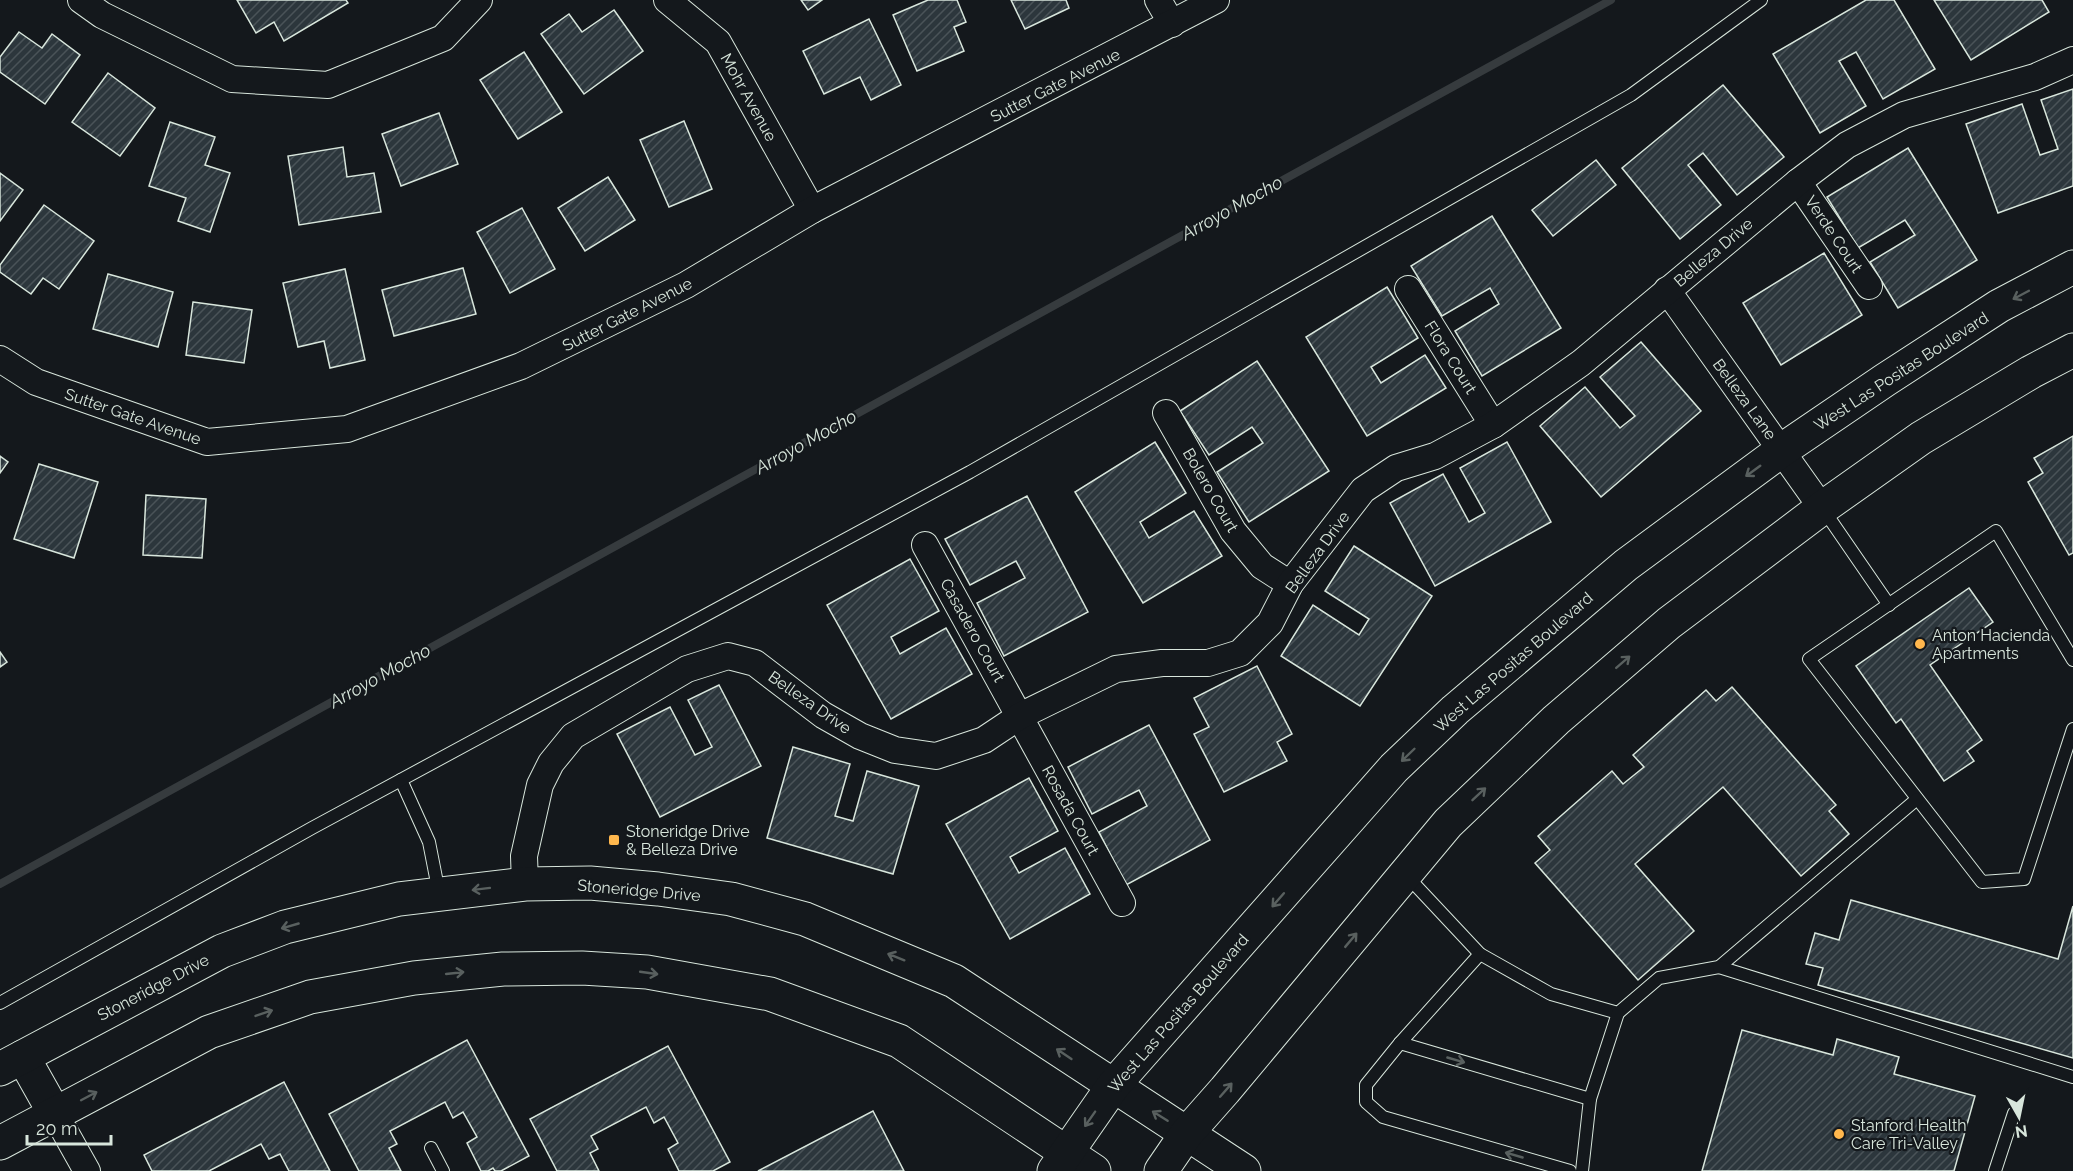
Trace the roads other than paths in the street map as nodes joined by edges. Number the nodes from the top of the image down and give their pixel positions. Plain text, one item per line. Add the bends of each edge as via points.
1 (81, 0) edge
2 (479, 0) edge
3 (667, 0) edge
4 (1158, 0) edge
5 (1216, 0) edge
6 (1761, 0) edge
7 (1172, 24) junction
8 (2073, 60) edge
9 (1798, 182) junction
10 (812, 210) junction
11 (2073, 267) edge
12 (1869, 286) dead end
13 (1408, 289) dead end
14 (1667, 290) junction
15 (2073, 350) edge
16 (0, 359) edge
17 (1166, 413) dead end
18 (1493, 425) junction
19 (1782, 450) junction
20 (1822, 508) junction
21 (925, 545) dead end
22 (1290, 584) junction
23 (1889, 605) junction
24 (2073, 660) edge
25 (1020, 716) junction
26 (2073, 729) edge
27 (401, 780) junction
28 (1917, 799) junction
29 (1405, 874) junction
30 (525, 884) junction
31 (440, 894) junction
32 (1122, 903) dead end
33 (1480, 954) junction
34 (1719, 967) junction
35 (0, 1003) edge
36 (1618, 1013) junction
37 (1400, 1043) junction
38 (11, 1063) edge
39 (2073, 1077) edge
40 (1113, 1086) junction
41 (1590, 1100) junction
42 (2014, 1113) dead end
43 (55, 1114) junction
44 (1187, 1133) junction
45 (0, 1143) edge
46 (431, 1148) dead end
47 (1061, 1162) edge
48 (87, 1171) edge
49 (443, 1171) edge
50 (1094, 1171) edge
51 (1161, 1171) edge
52 (1244, 1171) edge
53 (1570, 1171) edge
54 (1582, 1171) edge
55 (1995, 1171) edge

1 - 2 street via 102,15 232,79 328,85 443,38
3 - 10 street, Mohr Avenue via 718,42
4 - 7 street
5 - 7 street, Sutter Gate Avenue
6 - 27 lane via 1631,95 970,472
7 - 10 street, Sutter Gate Avenue
8 - 9 street, Belleza Drive via 2034,77 1904,115 1847,145
9 - 12 street, Verde Court
9 - 14 street, Belleza Drive
10 - 16 street, Sutter Gate Avenue via 686,285 521,366 347,429 207,442 36,382
11 -> 19 main road, West Las Positas Boulevard via 1999,306
13 - 18 street, Flora Court
14 - 18 street, Belleza Drive via 1581,363
14 - 19 street, Belleza Lane
15 - 20 main road via 1921,438
17 - 22 street, Bolero Court via 1233,531 1262,566
18 - 22 street, Belleza Drive via 1435,456 1396,468 1363,490
19 - 20 street, Belleza Lane
19 -> 40 main road, West Las Positas Boulevard via 1626,565 1437,726 1394,768
20 - 23 lane
29 -> 20 main road via 1448,823 1556,720 1669,623
21 - 25 street, Casadero Court
22 - 25 street, Belleza Drive via 1270,623 1239,653 1208,663 1116,669
23 - 24 lane via 1996,531
23 - 28 lane via 1809,659
25 - 30 street, Belleza Drive via 984,740 936,756 895,750 860,736 823,715 755,663 728,656 687,669 573,736 551,763 540,785 524,856
25 - 32 street, Rosada Court
26 - 28 lane via 2024,879 1982,882
27 - 31 lane via 429,842
27 - 35 lane
28 - 34 lane
29 - 33 lane
44 -> 29 main road
30 -> 31 main road, Stoneridge Drive
40 -> 30 main road, Stoneridge Drive via 954,981 805,919 732,899 658,889 590,883
31 -> 38 main road, Stoneridge Drive via 399,899 285,927 222,951
33 - 36 lane via 1551,994
33 - 37 lane
34 - 36 lane via 1659,978
34 - 39 lane
36 - 41 lane
37 -> 41 lane
53 -> 37 lane via 1383,1117 1366,1102 1366,1085
38 - 43 main road
44 -> 40 main road, Stoneridge Drive
40 -> 47 main road, West Las Positas Boulevard
41 - 54 lane
42 - 55 lane
43 - 45 main road
43 -> 47 main road via 209,1032 310,997 425,976 503,969 582,968 647,972 770,994 899,1041
43 - 48 street
44 - 51 main road
44 - 52 main road, Stoneridge Drive
46 - 49 lane
47 - 50 main road

